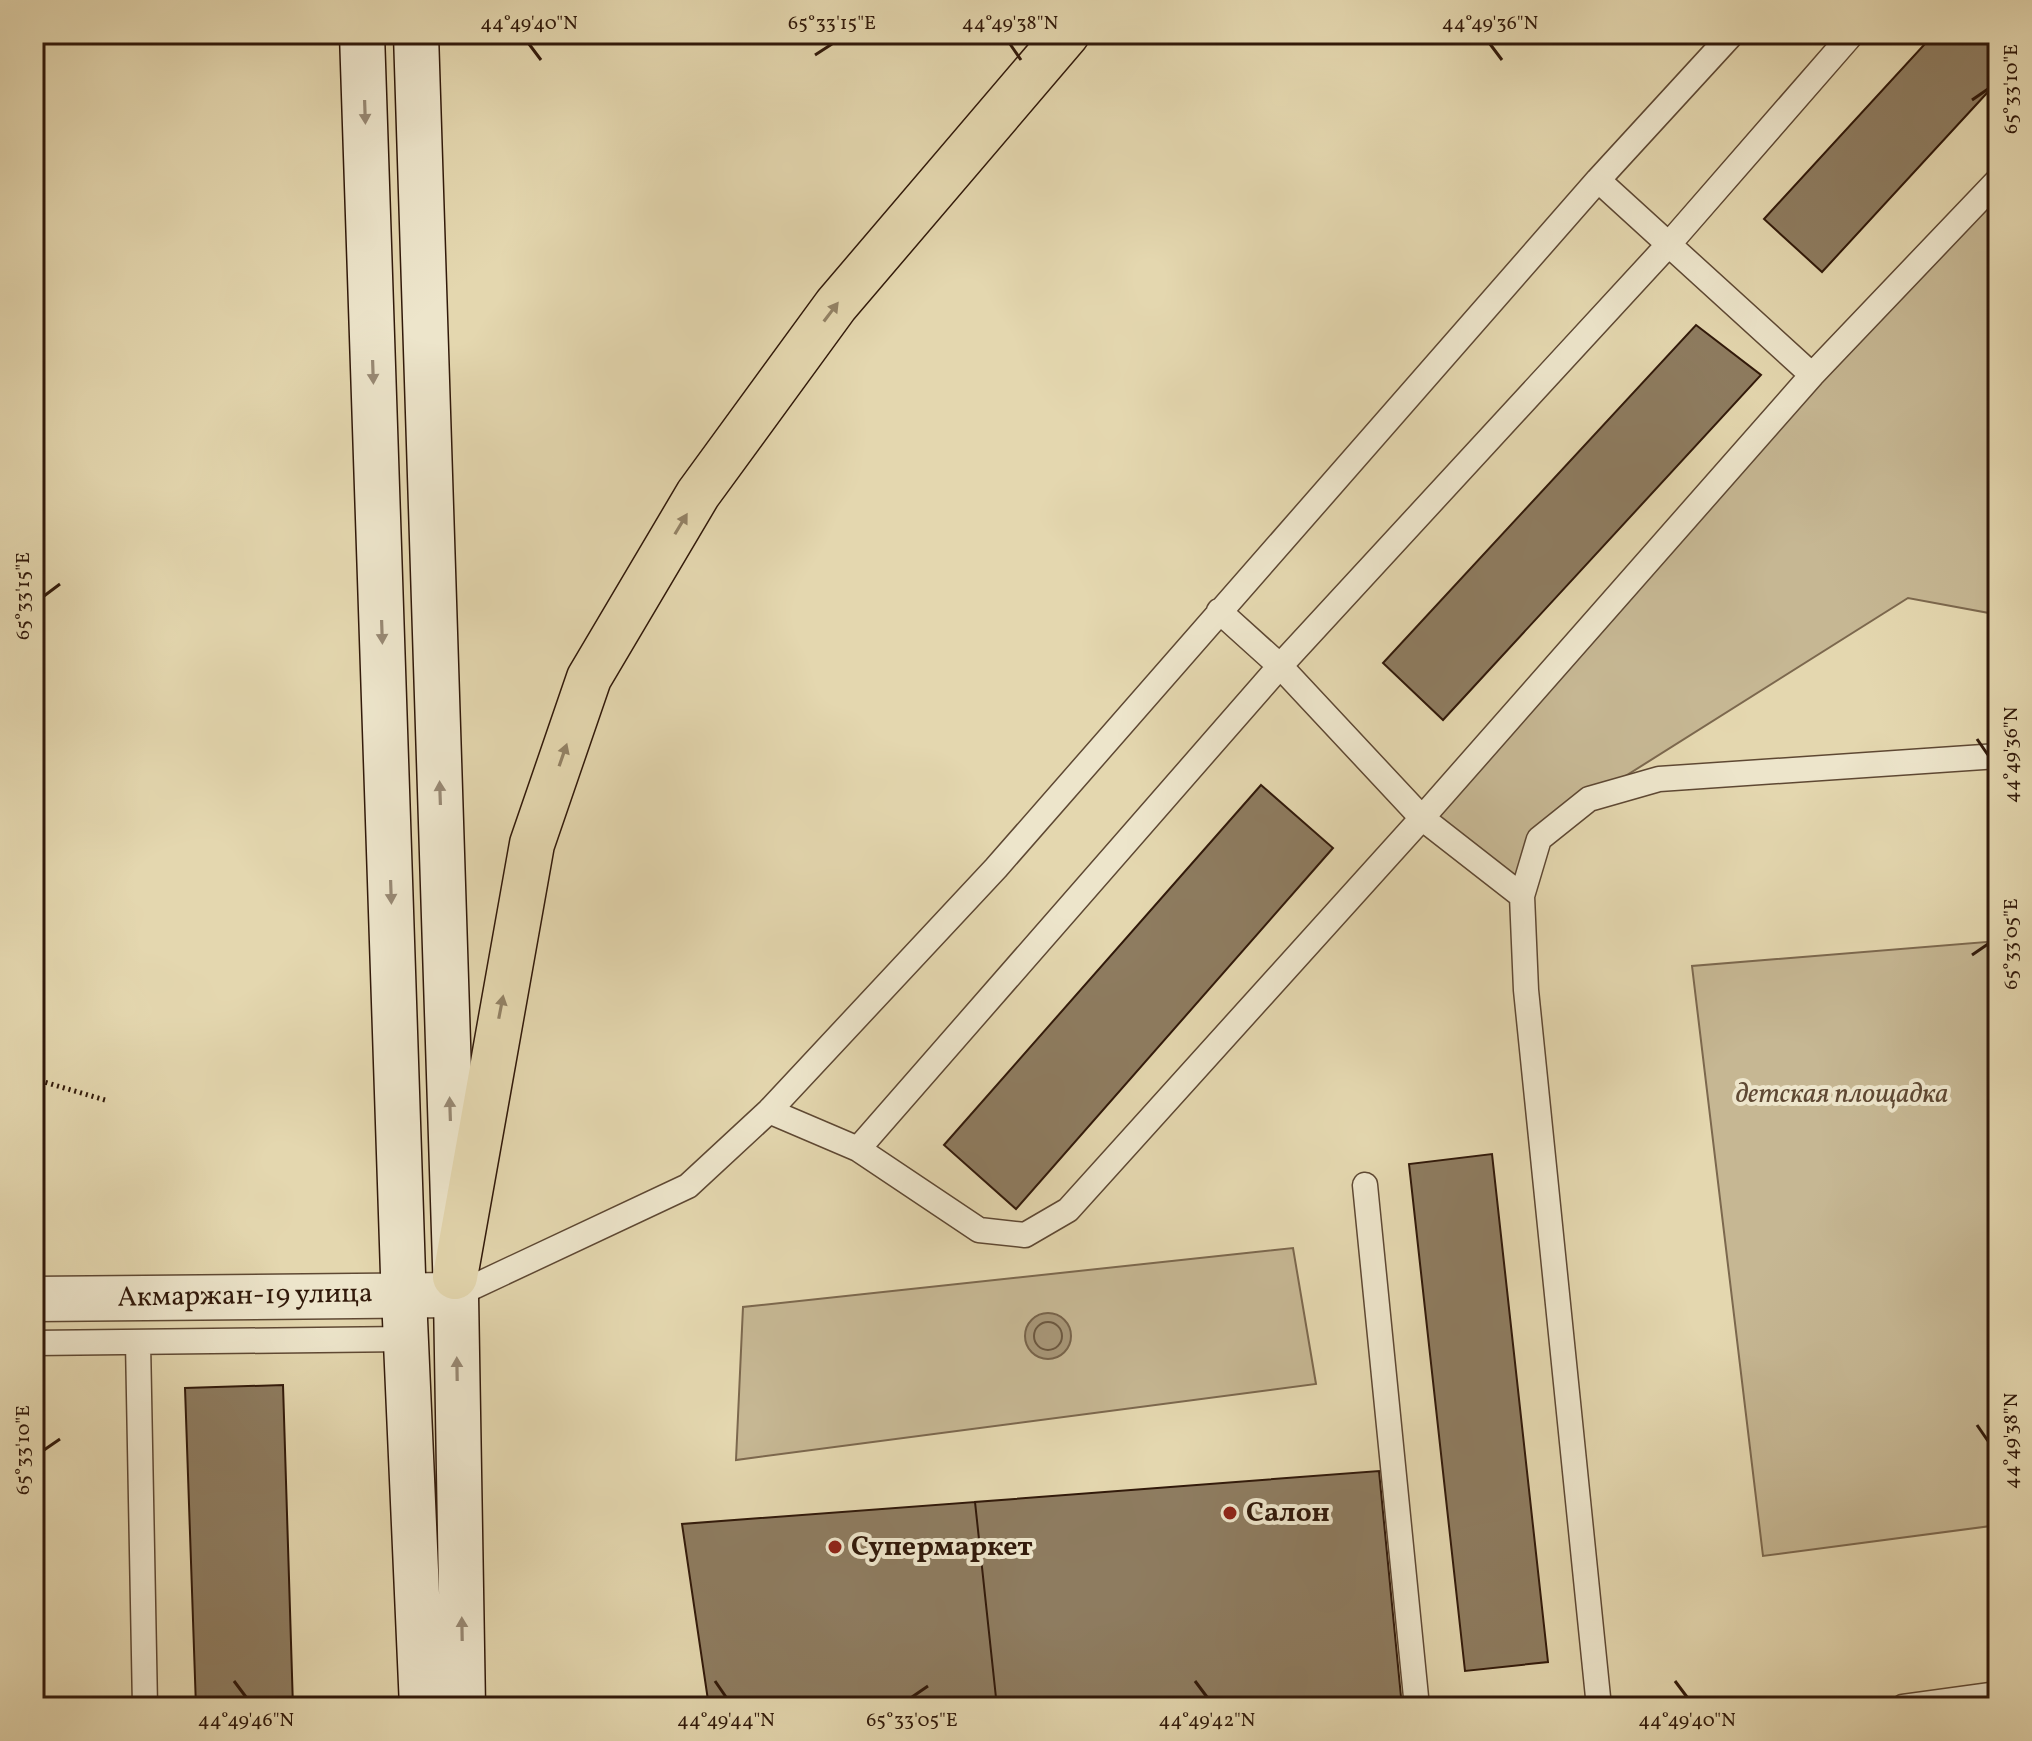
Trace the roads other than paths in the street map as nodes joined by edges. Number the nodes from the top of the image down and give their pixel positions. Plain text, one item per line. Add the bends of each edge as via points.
1 (362, 34) edge
2 (416, 34) edge
3 (1067, 34) edge
4 (1732, 34) edge
5 (1852, 34) edge
6 (1598, 180) junction
7 (1998, 180) edge
8 (1669, 244) junction
9 (1812, 375) junction
10 (1219, 611) junction
11 (1280, 666) junction
12 (1998, 756) edge
13 (1422, 818) junction
14 (1522, 896) junction
15 (769, 1111) junction
16 (858, 1149) junction
17 (1365, 1185) dead end
18 (455, 1286) junction
19 (404, 1293) junction
20 (34, 1299) edge
21 (406, 1339) junction
22 (138, 1342) junction
23 (34, 1343) edge
24 (1998, 1694) edge
25 (145, 1707) edge
26 (422, 1707) edge
27 (463, 1707) edge
28 (1417, 1707) edge
29 (1599, 1707) edge
30 (1903, 1707) edge

1 -> 19 main road
18 -> 2 main road
18 -> 3 main road via 532,844 589,678 698,494 836,305
4 - 6 lane
5 - 8 lane
6 - 8 lane
6 - 10 lane
7 - 9 lane
8 - 9 lane
8 - 11 lane
9 - 13 lane
10 - 11 lane
10 - 15 lane via 996,868
11 - 13 lane
11 - 16 lane
12 - 14 lane via 1659,779 1589,799 1539,839
13 - 14 lane
13 - 16 lane via 1068,1210 1025,1235 979,1230
14 - 29 lane via 1526,990
15 - 16 lane
15 - 18 lane via 688,1186
17 - 28 lane
18 - 19 main road, Акмаржан-19 улица
27 -> 18 main road
19 - 20 main road, Акмаржан-19 улица
19 - 21 main road
21 - 22 lane
21 - 26 main road
22 - 23 lane
22 - 25 lane
24 - 30 lane

